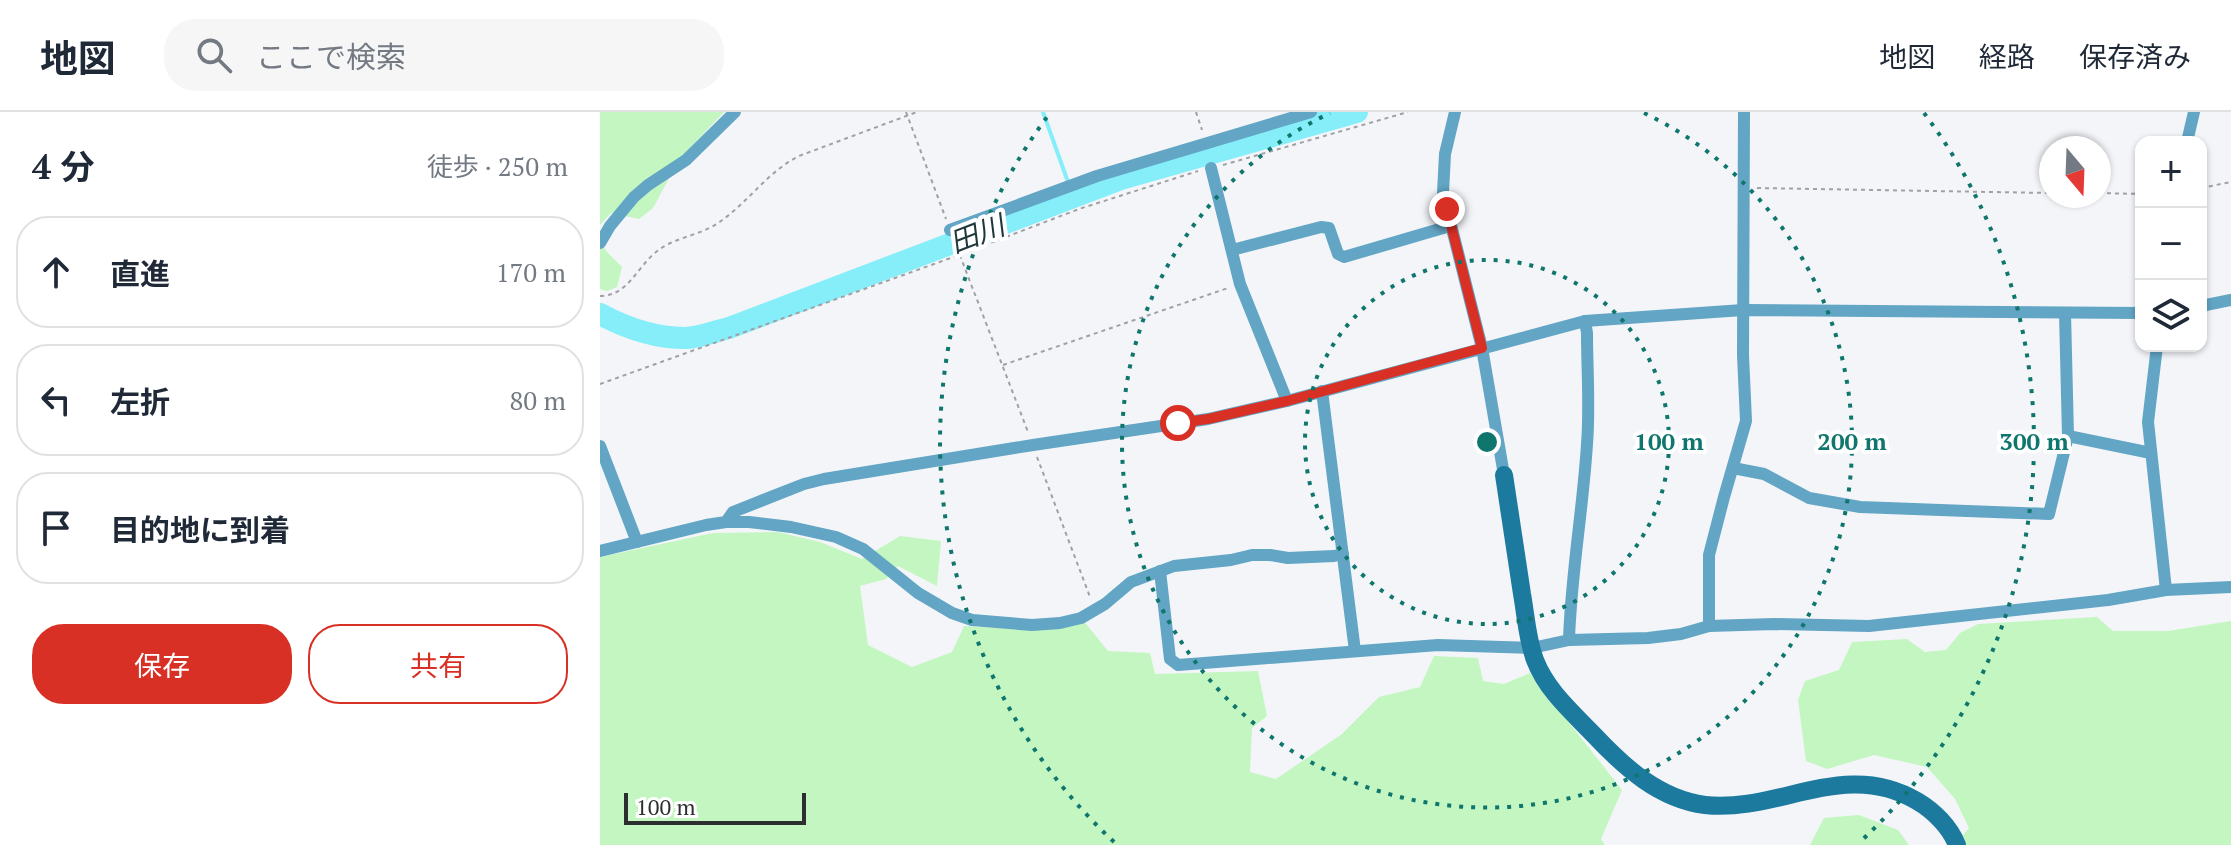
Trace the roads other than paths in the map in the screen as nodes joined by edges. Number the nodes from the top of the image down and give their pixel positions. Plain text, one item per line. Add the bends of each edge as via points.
1 (735, 112) edge
2 (1311, 112) edge
3 (1455, 112) edge
4 (1744, 112) edge
5 (2194, 112) edge
6 (2188, 136) edge
7 (1211, 168) road end
8 (1450, 226) junction
9 (951, 232) road end
10 (600, 243) edge
11 (1232, 250) junction
12 (2231, 300) edge
13 (2207, 305) edge
14 (1743, 310) junction
15 (2065, 313) junction
16 (2135, 313) edge
17 (1585, 321) junction
18 (1482, 348) junction
19 (2156, 352) edge
20 (1322, 391) junction
21 (1287, 401) junction
22 (2068, 436) junction
23 (600, 446) edge
24 (2151, 453) junction
25 (1733, 468) junction
26 (1504, 475) joint
27 (726, 522) junction
28 (637, 542) junction
29 (600, 551) edge
30 (1343, 554) junction
31 (1160, 571) junction
32 (2231, 587) edge
33 (2166, 590) junction
34 (1709, 626) junction
35 (1569, 640) junction
36 (1532, 648) junction
37 (1355, 651) junction
38 (1957, 845) edge

1 - 10 street via 686,160 634,197
2 - 9 street via 1097,176
3 - 8 street via 1443,174
4 - 14 street
5 - 6 street
7 - 11 street
8 - 11 street via 1344,257 1329,228 1321,227
8 - 18 street
11 - 21 street via 1240,284
12 - 13 street
14 - 15 street
14 - 17 street
14 - 25 street via 1746,421
15 - 16 street
15 - 22 street
17 - 18 street
17 - 35 street via 1587,440
18 - 20 street
18 - 26 street
19 - 24 street via 2148,422
20 - 21 street
20 - 30 street
21 - 27 street via 1208,419 814,481 733,512
22 - 24 street
22 - 25 street via 2049,514 1860,507 1809,498 1764,474
23 - 28 street
24 - 33 street
25 - 34 street via 1709,555
26 - 36 street
27 - 28 street
27 - 31 street via 836,537 863,549 918,593 972,620 1032,625 1081,618 1131,582
28 - 29 street
30 - 31 street via 1252,555
30 - 37 street
31 - 37 street via 1170,659 1178,665
32 - 33 street
33 - 34 street via 1869,626
34 - 35 street via 1648,638
35 - 36 street
36 - 37 street via 1438,645
36 - 38 street via 1546,684 1622,765 1676,797 1704,805 1730,804 1835,786 1885,786 1927,806

